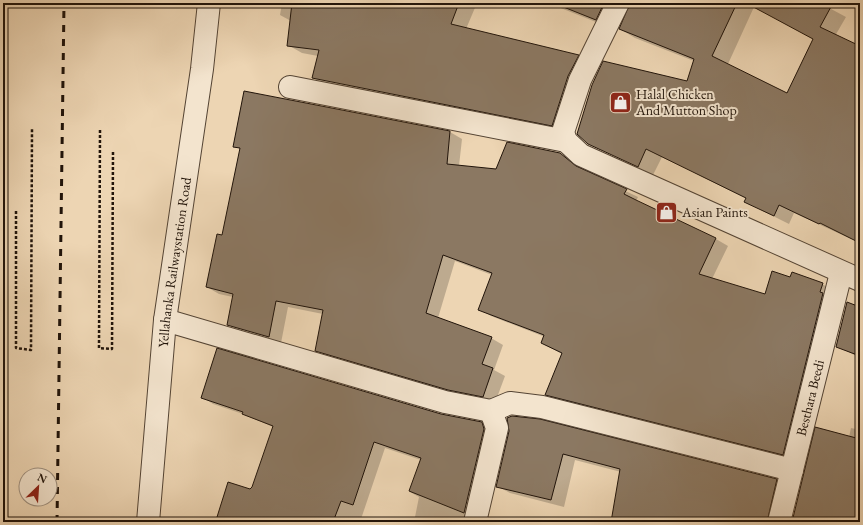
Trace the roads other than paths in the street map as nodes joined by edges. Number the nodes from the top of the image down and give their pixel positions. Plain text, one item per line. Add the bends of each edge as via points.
1 (210, 3) edge
2 (618, 3) edge
3 (290, 87) dead end
4 (566, 141) junction
5 (851, 276) edge
6 (165, 320) junction
7 (491, 411) junction
8 (792, 470) junction
9 (148, 522) edge
10 (475, 522) edge
11 (779, 522) edge

1 - 6 street, Yellahanka Railwaystation Road
2 - 4 street via 580,80 563,132
3 - 4 street
4 - 5 street via 581,155
5 - 8 street, Besthara Beedi
6 - 7 street via 445,402
6 - 9 street, Yellahanka Railwaystation Road
7 - 8 street via 510,403 542,407
7 - 10 street via 497,428
8 - 11 street, Besthara Beedi

